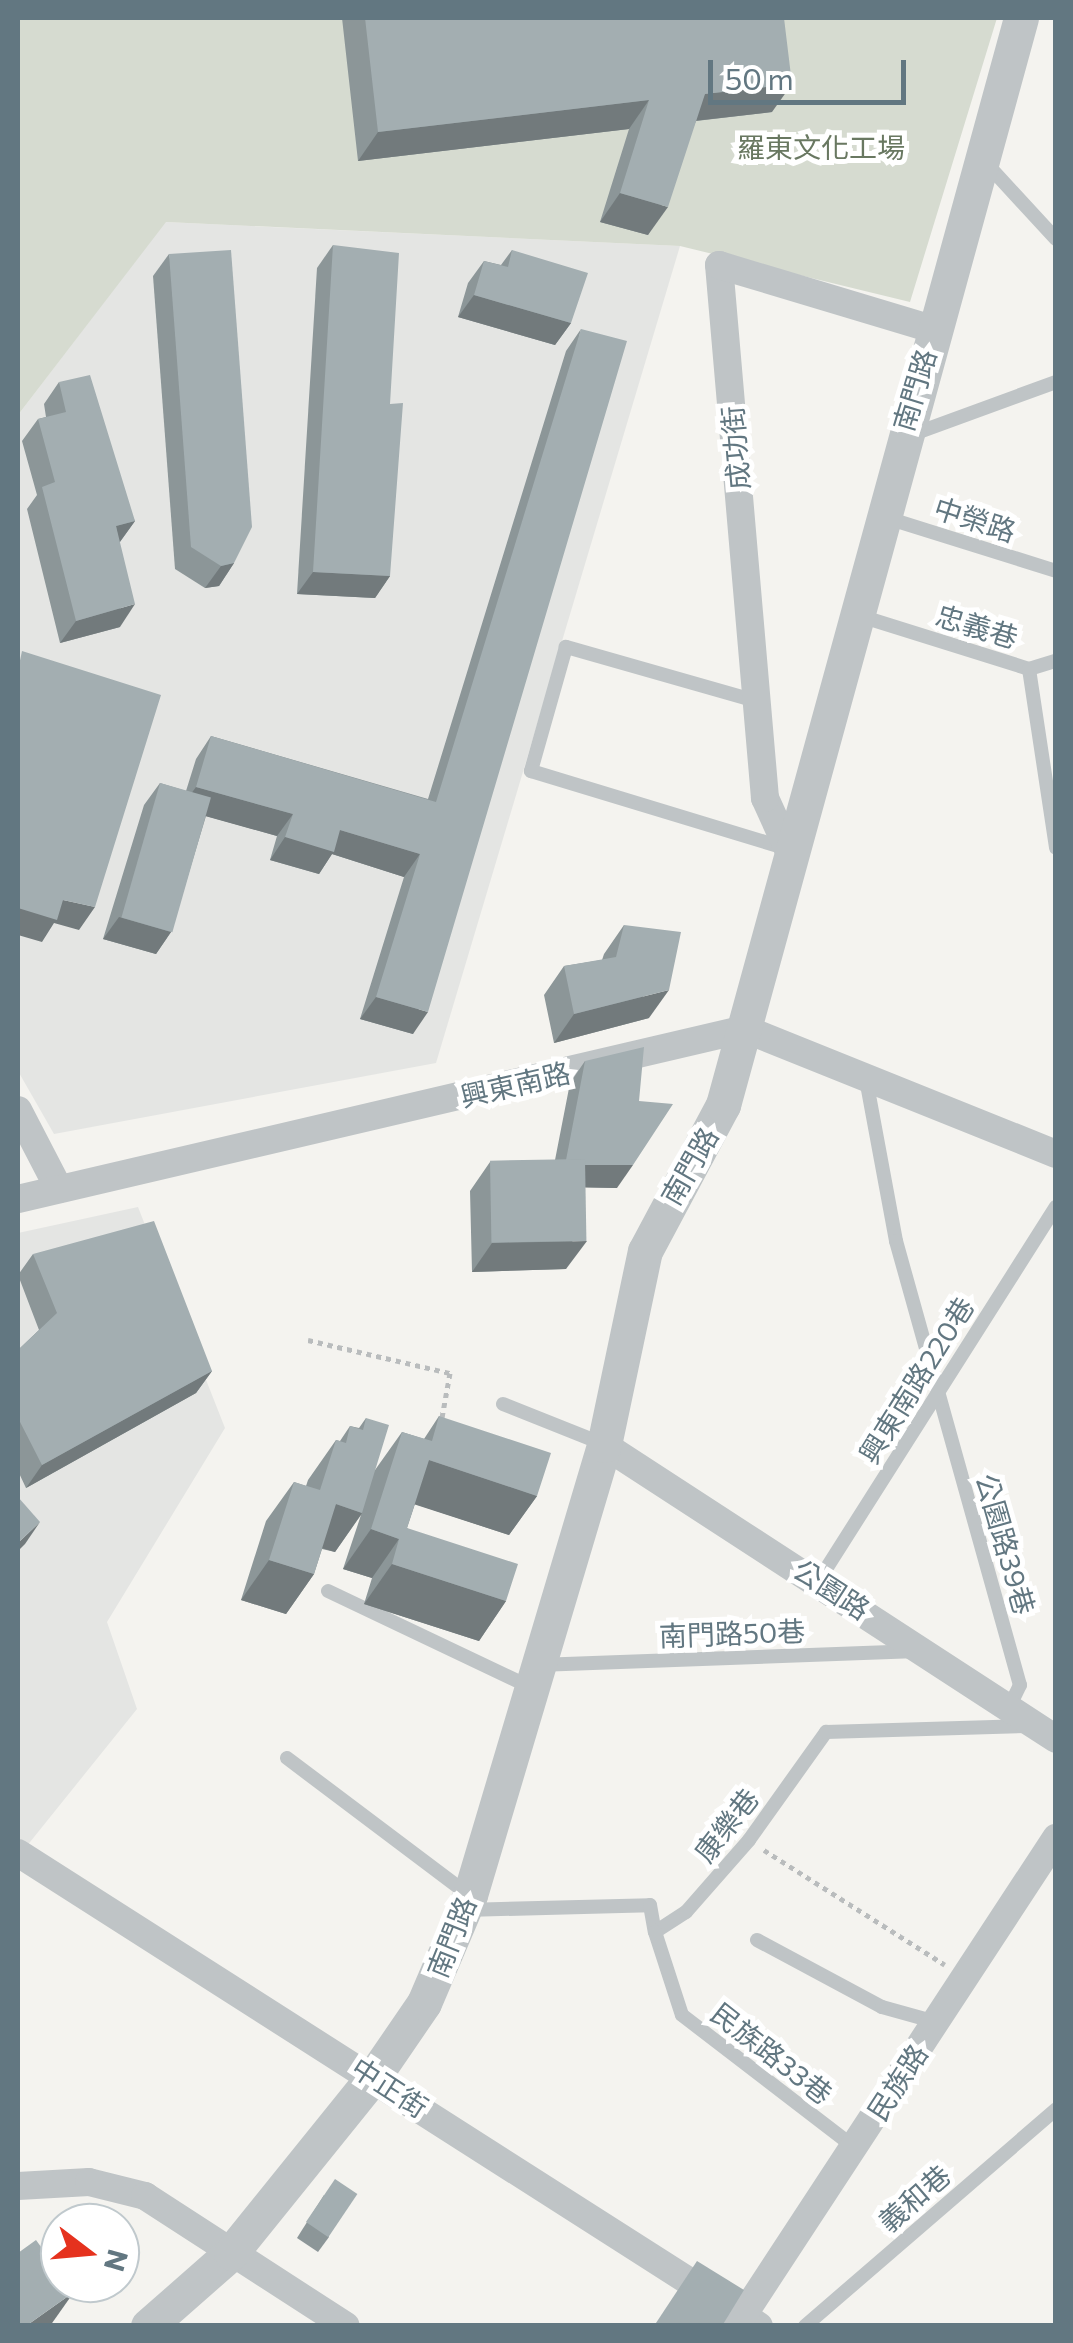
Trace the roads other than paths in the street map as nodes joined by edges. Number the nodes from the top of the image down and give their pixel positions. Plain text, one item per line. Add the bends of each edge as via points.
1 (1021, 18) edge
2 (982, 158) junction
3 (1056, 239) edge
4 (933, 329) junction
5 (1056, 382) edge
6 (900, 440) junction
7 (879, 515) junction
8 (1056, 571) edge
9 (852, 614) junction
10 (1056, 661) edge
11 (1029, 668) junction
12 (757, 701) junction
13 (1049, 756) edge
14 (1056, 848) edge
15 (788, 849) junction
16 (745, 1029) junction
17 (866, 1078) junction
18 (18, 1110) edge
19 (1056, 1154) edge
20 (59, 1189) junction
21 (18, 1198) edge
22 (1056, 1207) edge
23 (937, 1394) junction
24 (503, 1404) dead end
25 (604, 1445) junction
26 (818, 1580) junction
27 (328, 1591) dead end
28 (927, 1650) junction
29 (535, 1676) junction
30 (1009, 1708) junction
31 (1045, 1732) edge
32 (288, 1758) dead end
33 (1056, 1838) edge
34 (18, 1854) edge
35 (467, 1903) junction
36 (654, 1932) junction
37 (757, 1940) dead end
38 (936, 2022) junction
39 (374, 2076) junction
40 (1056, 2109) edge
41 (854, 2147) junction
42 (18, 2186) edge
43 (231, 2253) junction
44 (746, 2322) edge
45 (148, 2326) edge
46 (346, 2326) edge
47 (804, 2326) edge

1 - 2 street, 南門路
2 - 3 lane
2 - 4 street, 南門路
4 - 6 street, 南門路
4 - 12 street, 成功街 via 718,265
5 - 6 lane
6 - 7 street, 南門路
7 - 8 lane, 中榮路
7 - 9 street, 南門路
9 - 11 lane, 忠義巷
9 - 15 street, 南門路
10 - 11 lane
11 - 13 lane, 忠義巷
12 - 15 street, 成功街 via 765,798
12 - 15 lane via 566,647 532,771
13 - 14 lane, 忠義巷
15 - 16 street, 南門路
16 - 17 street
16 - 20 street, 興東南路
16 - 25 street, 南門路 via 722,1105 645,1251
17 - 19 street
17 - 23 lane, 公園路39巷
18 - 20 street
20 - 21 street, 興東南路
22 - 23 lane, 興東南路220巷
23 - 26 lane, 興東南路220巷
23 - 30 lane, 公園路39巷 via 1020,1685
24 - 25 lane
25 - 26 street, 公園路
25 - 29 street, 南門路
26 - 28 street, 公園路
27 - 29 lane
28 - 29 lane, 南門路50巷
28 - 30 street, 公園路
29 - 35 street, 南門路
30 - 31 street, 公園路
31 - 36 lane, 康樂巷 via 826,1732 749,1840 686,1912
32 - 35 lane
33 - 38 street, 民族路
34 - 39 street, 中正街
35 - 36 lane via 650,1905
35 - 39 street, 南門路 via 424,2003
36 - 41 lane, 民族路33巷 via 682,2015
37 - 38 lane via 882,2007
38 - 41 street, 民族路
39 - 43 street, 南門路
39 - 44 street, 中正街
40 - 47 lane, 義和巷
41 - 44 street, 民族路
42 - 43 street via 111,2185
43 - 45 street, 南門路
43 - 46 street

